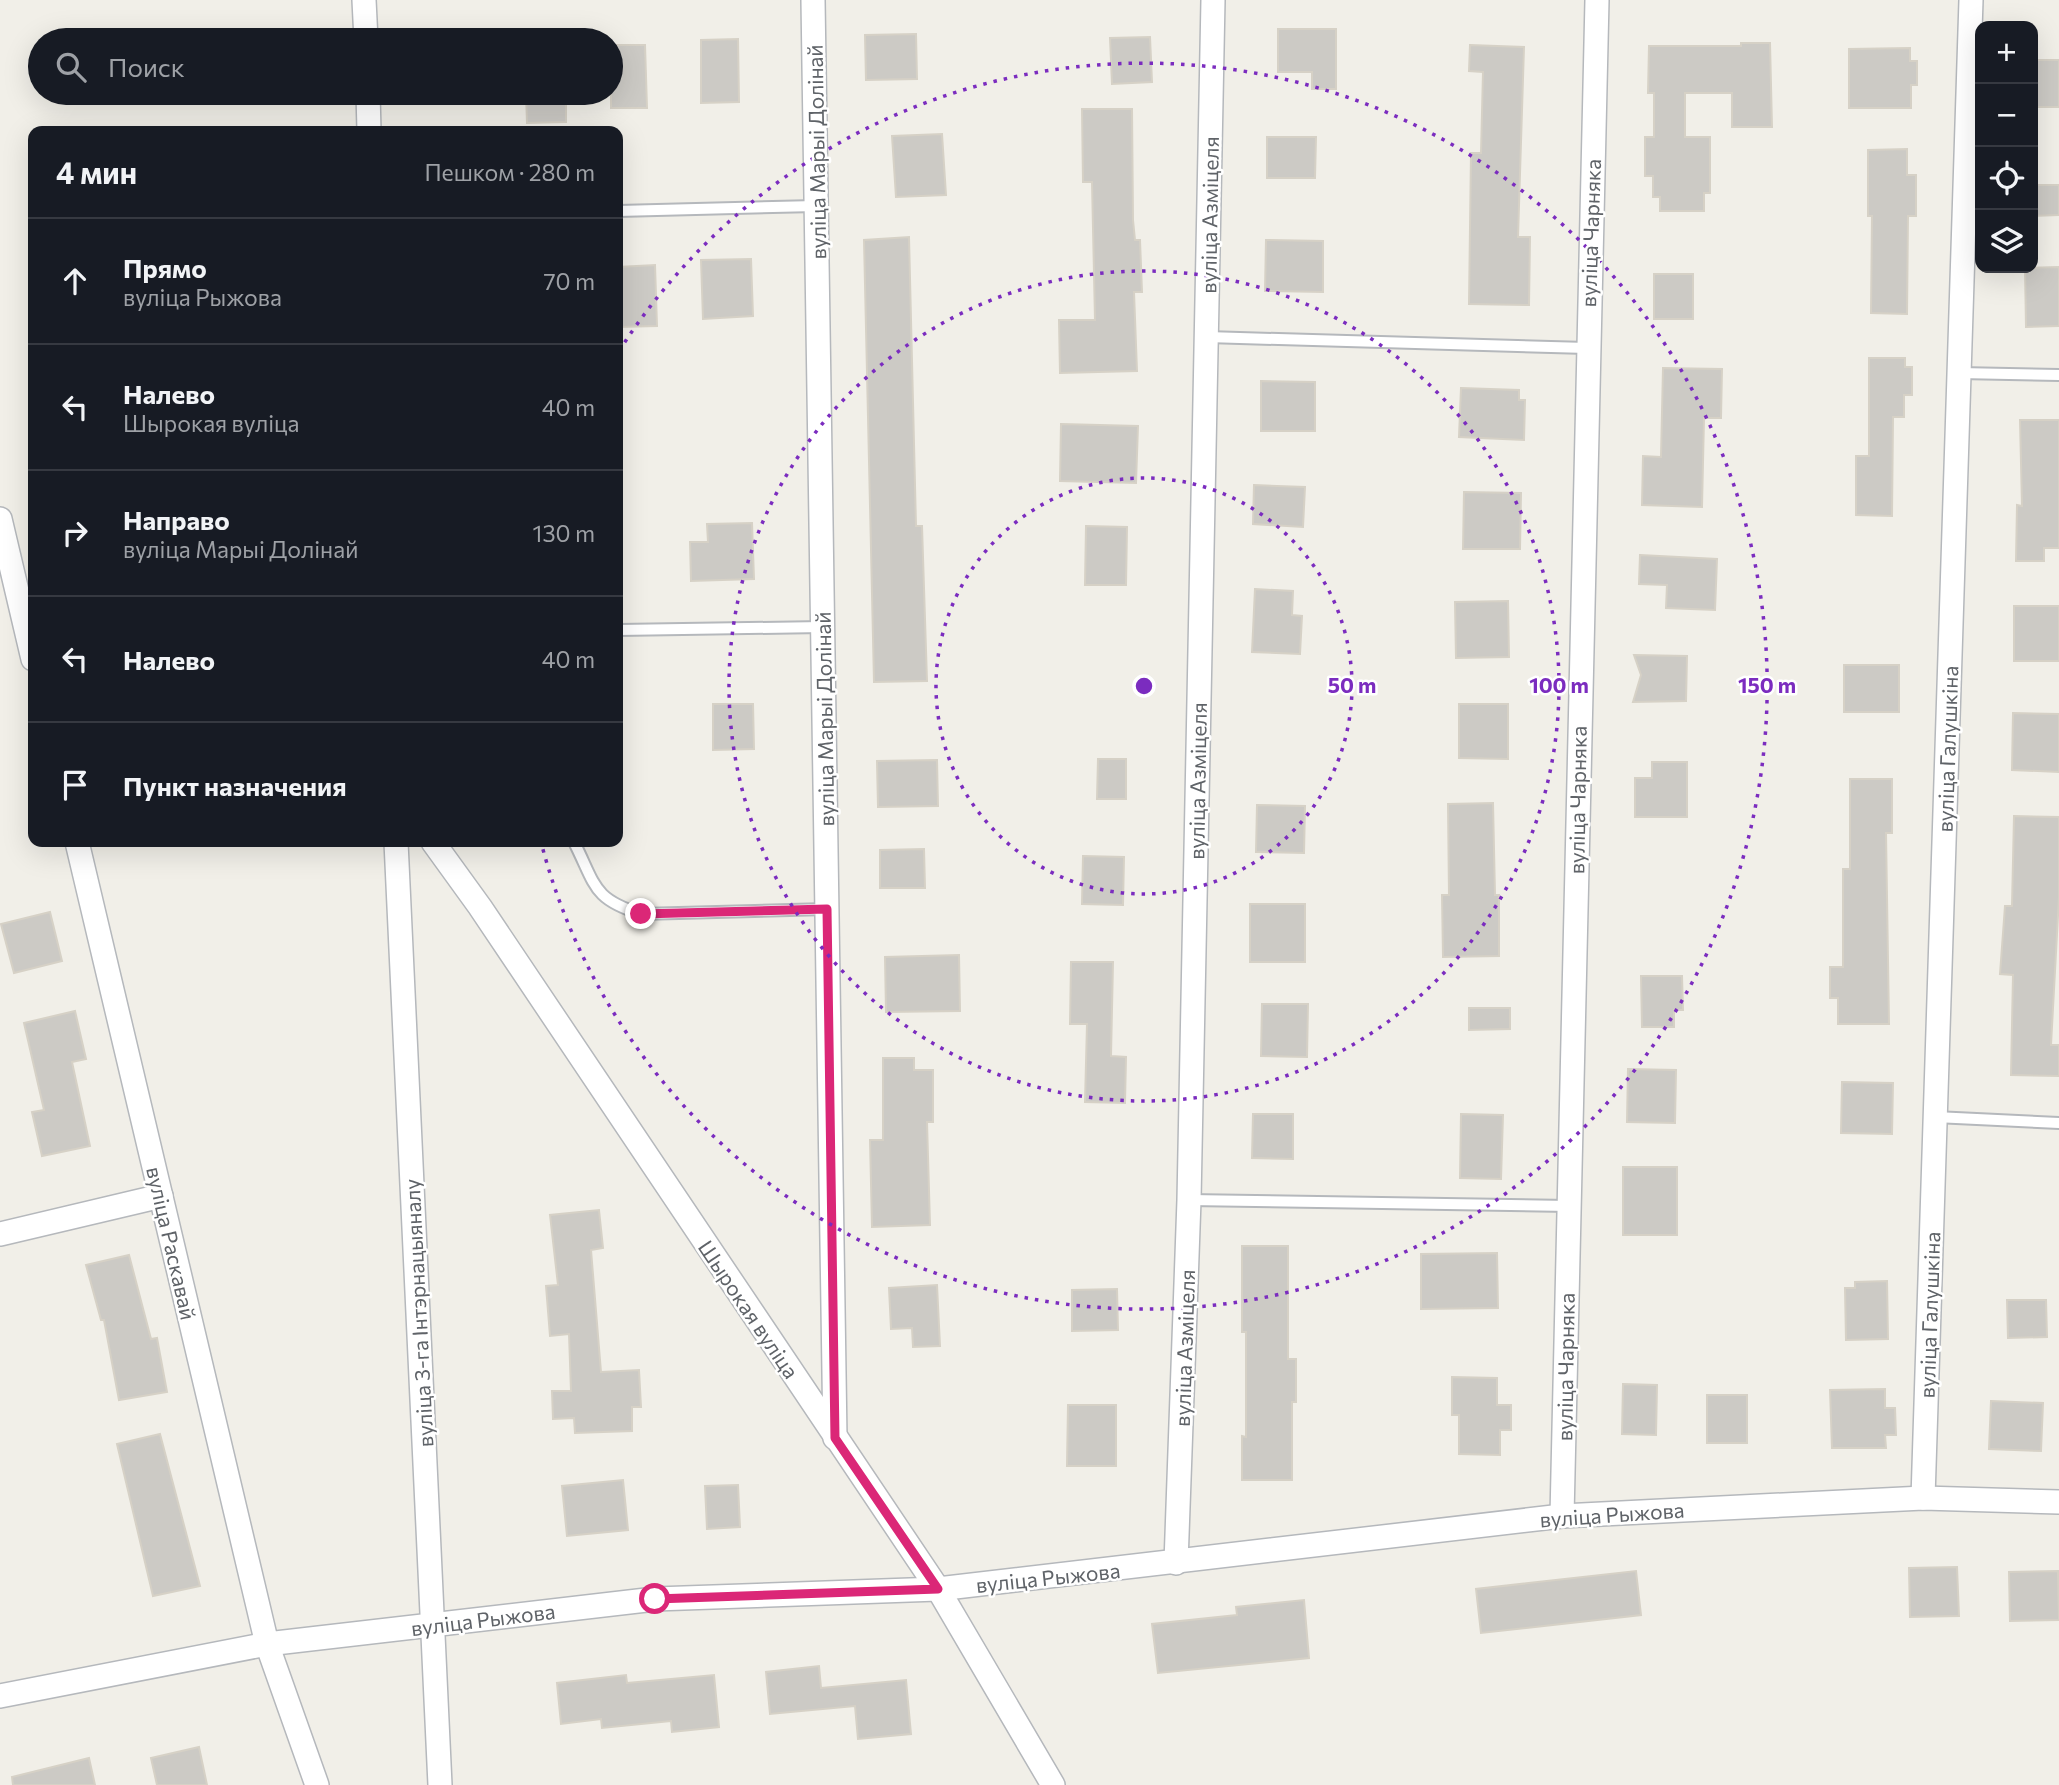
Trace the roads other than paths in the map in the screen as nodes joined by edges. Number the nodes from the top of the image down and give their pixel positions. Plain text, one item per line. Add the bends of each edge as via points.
1 (364, 0) edge
2 (813, 0) edge
3 (1213, 0) edge
4 (1597, 0) edge
5 (1971, 0) edge
6 (365, 28) edge
7 (368, 105) edge
8 (369, 126) edge
9 (817, 206) junction
10 (623, 211) edge
11 (1207, 337) junction
12 (1587, 348) junction
13 (1959, 373) junction
14 (2059, 375) edge
15 (0, 519) edge
16 (823, 627) junction
17 (623, 630) edge
18 (28, 638) edge
19 (78, 847) edge
20 (396, 847) edge
21 (437, 847) edge
22 (576, 847) edge
23 (827, 909) junction
24 (1936, 1117) junction
25 (2059, 1123) edge
26 (161, 1196) junction
27 (1189, 1200) junction
28 (1569, 1206) junction
29 (0, 1234) edge
30 (835, 1438) junction
31 (1923, 1497) junction
32 (2059, 1502) edge
33 (1562, 1516) junction
34 (1176, 1563) junction
35 (938, 1589) junction
36 (433, 1625) junction
37 (267, 1644) junction
38 (0, 1696) edge
39 (317, 1785) edge
40 (440, 1785) edge
41 (1053, 1785) edge

1 - 6 street
2 - 9 street, вуліца Марыі Долінай
3 - 11 street, вуліца Азміцеля
4 - 12 street, вуліца Чарняка
5 - 13 street, вуліца Галушкіна
7 - 8 street
9 - 10 lane
9 - 16 street, вуліца Марыі Долінай
11 - 12 lane
11 - 27 street, вуліца Азміцеля
12 - 28 street, вуліца Чарняка
13 - 14 lane
13 - 24 street, вуліца Галушкіна
15 - 18 street
16 - 17 lane
16 - 23 street, вуліца Марыі Долінай
19 - 26 street, вуліца Раскавай
20 - 36 street, вуліца 3-га Інтэрнацыяналу
21 - 30 street, Шырокая вуліца
22 - 23 lane via 600,895 614,906 641,914
23 - 30 street, вуліца Марыі Долінай
24 - 25 lane
24 - 31 street, вуліца Галушкіна
26 - 29 street
26 - 37 street, вуліца Раскавай
27 - 28 lane
27 - 34 street, вуліца Азміцеля
28 - 33 street, вуліца Чарняка
30 - 35 street, Шырокая вуліца
31 - 32 street, вуліца Рыжова
31 - 33 street, вуліца Рыжова
33 - 34 street, вуліца Рыжова
34 - 35 street, вуліца Рыжова
35 - 36 street, вуліца Рыжова via 655,1599
35 - 41 street, Шырокая вуліца
36 - 37 street, вуліца Рыжова
36 - 40 street, вуліца 3-га Інтэрнацыяналу
37 - 38 street, вуліца Рыжова
37 - 39 street, вуліца Раскавай

